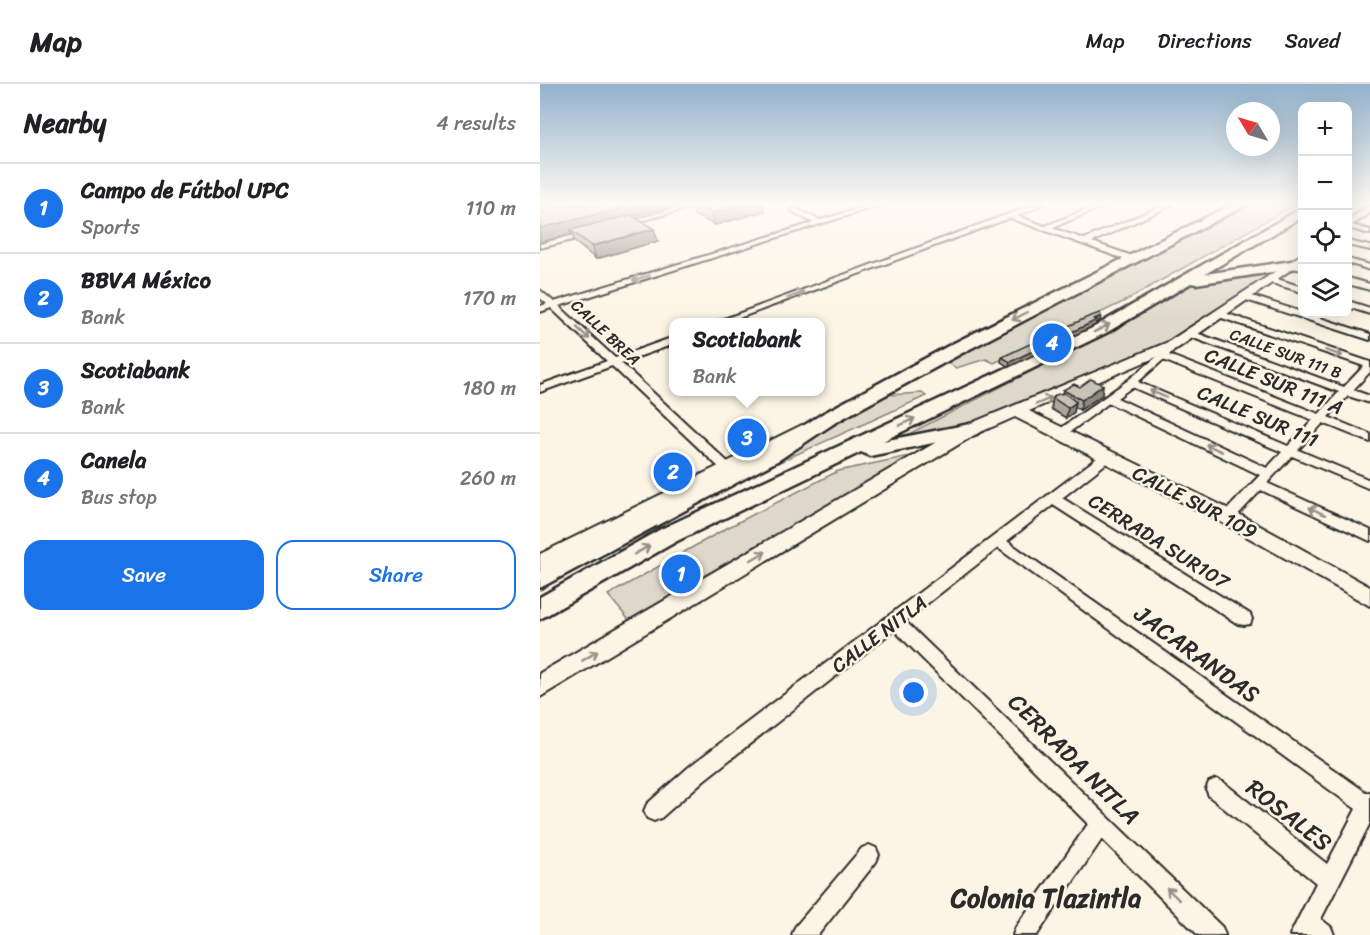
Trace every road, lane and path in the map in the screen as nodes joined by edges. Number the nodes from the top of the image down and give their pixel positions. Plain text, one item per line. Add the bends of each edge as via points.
1 (749, 245) edge
2 (933, 245) edge
3 (1093, 245) edge
4 (1164, 245) edge
5 (1248, 245) edge
6 (1355, 245) edge
7 (1370, 248) edge
8 (1135, 260) junction
9 (1352, 262) edge
10 (1298, 263) edge
11 (1298, 264) edge
12 (1370, 267) edge
13 (1271, 280) junction
14 (1186, 282) junction
15 (1352, 283) edge
16 (1370, 288) edge
17 (1298, 289) edge
18 (540, 293) edge
19 (1246, 297) junction
20 (552, 305) junction
21 (1352, 306) edge
22 (540, 309) edge
23 (1370, 311) edge
24 (1219, 314) junction
25 (733, 318) edge
26 (1191, 333) junction
27 (1370, 337) edge
28 (669, 342) edge
29 (1173, 345) junction
30 (1164, 357) junction
31 (613, 362) junction
32 (1370, 366) edge
33 (1131, 383) junction
34 (540, 389) edge
35 (1346, 391) junction
36 (1109, 399) junction
37 (1370, 400) edge
38 (1017, 412) junction
39 (829, 418) junction
40 (1319, 418) junction
41 (970, 430) junction
42 (1059, 434) junction
43 (1370, 438) edge
44 (1288, 451) junction
45 (836, 457) junction
46 (1105, 458) junction
47 (728, 469) junction
48 (1267, 473) junction
49 (1258, 484) junction
50 (1370, 485) edge
51 (1053, 500) junction
52 (1228, 517) junction
53 (1370, 536) edge
54 (999, 542) junction
55 (540, 563) edge
56 (540, 579) edge
57 (1370, 597) edge
58 (540, 609) edge
59 (1244, 619) dead end
60 (896, 622) junction
61 (540, 686) edge
62 (1216, 789) dead end
63 (1369, 805) edge
64 (654, 811) dead end
65 (1101, 824) junction
66 (869, 855) dead end
67 (1330, 880) junction
68 (1311, 931) edge
69 (803, 935) edge
70 (1024, 935) edge
71 (1214, 935) edge

1 -> 20 street
25 -> 2 street
3 - 8 street
4 - 8 main road
5 - 14 main road
6 - 7 street
8 -> 39 main road via 958,348
9 - 12 street
10 - 14 main road
11 - 13 street
13 - 17 street
13 - 19 street
45 -> 14 main road via 1100,330
15 - 16 street
18 - 20 street, CALLE BREA
19 - 24 street
19 - 27 street
20 - 22 street
20 -> 31 street, CALLE BREA
21 - 23 street
24 - 26 street
24 -> 32 street
26 - 29 street
26 - 35 street, CALLE SUR 111 B
28 - 31 street
29 - 30 street
38 -> 29 street
30 - 33 street
30 - 40 street, CALLE SUR 111 A
31 - 34 street
31 - 47 street, CALLE BREA
32 - 35 street
33 - 36 street
44 -> 33 street, CALLE SUR 111
35 - 37 street, CALLE SUR 111 B
35 - 40 street
36 - 42 street
48 -> 36 street
38 - 41 street
38 - 42 street, CALLE SUR 109
39 - 47 street
39 - 56 main road via 772,455
40 - 43 street, CALLE SUR 111 A
40 - 44 street
41 - 45 main road
61 -> 41 street
42 - 46 street, CALLE SUR 109
44 - 48 street
44 - 50 street, CALLE SUR 111
58 -> 45 main road via 669,535
46 - 51 street, CALLE NITLA
46 - 52 street, CALLE SUR 109
47 - 55 street
48 - 49 street
49 - 52 street
53 -> 49 street
51 - 54 street, CALLE NITLA
51 - 59 street, CERRADA SUR107
52 - 57 street, CALLE SUR 109
54 - 60 street, CALLE NITLA
54 - 63 street, JACARANDAS
60 - 64 street, CALLE NITLA
60 - 65 street, CERRADA NITLA
62 - 67 street, ROSALES
63 - 67 street
65 - 70 street
71 -> 65 street, CERRADA NITLA
66 - 69 street
67 - 68 street

